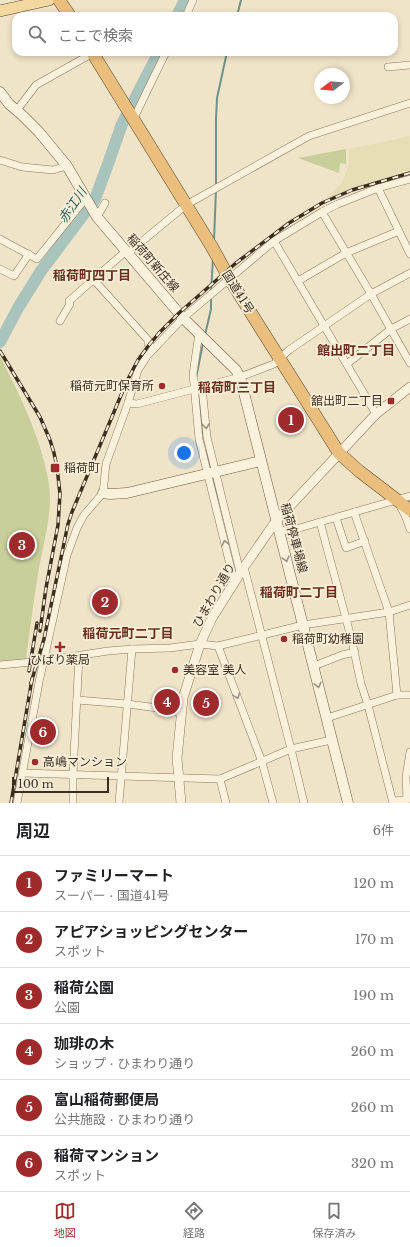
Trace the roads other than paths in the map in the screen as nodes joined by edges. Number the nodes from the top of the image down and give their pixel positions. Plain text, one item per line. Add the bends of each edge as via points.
1 (49, 0) edge
2 (59, 0) edge
3 (193, 0) edge
4 (0, 11) edge
5 (67, 12) edge
6 (188, 12) edge
7 (85, 56) edge
8 (94, 56) edge
9 (164, 56) edge
10 (410, 65) edge
11 (388, 68) dead end
12 (0, 92) edge
13 (410, 103) edge
14 (16, 110) junction
15 (133, 119) junction
16 (0, 160) edge
17 (67, 166) junction
18 (410, 179) edge
19 (378, 188) junction
20 (86, 198) junction
21 (105, 203) dead end
22 (186, 205) junction
23 (322, 212) junction
24 (97, 217) junction
25 (399, 232) junction
26 (0, 239) edge
27 (274, 241) junction
28 (127, 252) junction
29 (346, 253) junction
30 (29, 254) junction
31 (410, 254) edge
32 (0, 269) edge
33 (410, 273) edge
34 (229, 278) junction
35 (94, 280) junction
36 (298, 281) junction
37 (371, 294) junction
38 (183, 318) junction
39 (410, 319) edge
40 (60, 321) dead end
41 (324, 325) junction
42 (391, 329) junction
43 (199, 333) junction
44 (154, 349) junction
45 (280, 359) junction
46 (410, 363) edge
47 (347, 364) junction
48 (240, 377) junction
49 (202, 387) junction
50 (410, 387) edge
51 (194, 389) junction
52 (128, 403) junction
53 (376, 414) junction
54 (339, 453) junction
55 (261, 461) junction
56 (212, 473) junction
57 (103, 493) junction
58 (410, 496) edge
59 (397, 500) junction
60 (410, 510) edge
61 (354, 512) junction
62 (336, 518) junction
63 (320, 522) junction
64 (277, 525) junction
65 (410, 528) edge
66 (365, 542) junction
67 (242, 570) junction
68 (234, 580) junction
69 (410, 605) edge
70 (389, 612) junction
71 (345, 618) junction
72 (303, 624) junction
73 (260, 635) junction
74 (200, 644) junction
75 (218, 646) junction
76 (132, 649) junction
77 (355, 652) junction
78 (79, 656) junction
79 (43, 661) junction
80 (0, 665) edge
81 (314, 666) junction
82 (397, 695) junction
83 (410, 695) edge
84 (77, 700) junction
85 (127, 704) junction
86 (368, 706) junction
87 (182, 714) junction
88 (327, 718) junction
89 (331, 740) junction
90 (291, 749) junction
91 (410, 752) edge
92 (262, 762) junction
93 (22, 773) junction
94 (73, 774) junction
95 (120, 776) junction
96 (179, 778) junction
97 (220, 779) junction
98 (408, 800) edge
99 (393, 802) edge
100 (17, 803) edge
101 (73, 803) edge
102 (119, 803) edge
103 (181, 803) edge
104 (226, 803) edge
105 (273, 803) edge
106 (304, 803) edge
107 (348, 803) edge

1 - 4 main road
2 - 5 highway
3 - 6 street
7 - 14 street via 36,85
8 - 15 highway, 国道41号
9 - 15 street
10 - 11 street
12 - 14 main road, 稲荷町新庄線
13 - 22 street via 309,136
14 - 17 main road, 稲荷町新庄線 via 39,132
15 - 22 highway, 国道41号
16 - 17 street via 22,167 54,170
17 - 20 main road, 稲荷町新庄線
18 - 19 street
19 - 23 street
19 - 25 street
20 - 24 main road, 稲荷町新庄線
20 - 30 street via 37,259
21 - 24 street
22 - 28 street
22 - 34 highway, 国道41号
23 - 27 street
23 - 29 street
24 - 28 main road, 稲荷町新庄線
25 - 29 street
25 - 31 street
26 - 30 street
27 - 34 street
27 - 36 street
28 - 35 street
28 - 38 main road, 稲荷町新庄線
29 - 36 street
29 - 37 street
30 - 32 street via 14,276
33 - 37 street
34 - 38 street
34 - 45 highway, 国道41号
35 - 40 street via 69,301 70,304
35 - 44 street
36 - 41 street
37 - 41 street
37 - 42 street
38 - 43 main road, 稲荷町新庄線
38 - 44 street
39 - 42 street
41 - 45 street
41 - 47 street
42 - 46 street
42 - 47 street
43 - 48 main road, 稲荷町新庄線
43 - 51 street via 193,374
44 - 52 street via 138,370
45 - 48 street via 274,364
45 - 54 highway, 国道41号
47 - 53 street
48 - 49 street
48 - 55 main road, 稲荷町新庄線
49 - 51 street
49 -> 56 street
50 - 53 street, ひまわり通り
51 - 52 street via 137,404
51 - 56 street via 199,439
52 - 57 street via 106,464
53 - 54 street, ひまわり通り
54 - 59 highway, 国道41号
54 - 64 street, ひまわり通り
55 - 56 main road
55 - 64 main road, 稲荷停車場線
56 - 57 main road via 127,493
56 - 67 street
68 -> 56 street
57 - 79 street via 84,515 72,541
58 - 59 street
59 - 60 highway, 国道41号
59 - 61 street
59 - 65 street
61 - 62 street
61 - 66 street
62 - 63 street
62 - 66 street via 346,548
63 - 64 street via 289,531
63 - 71 street
64 - 67 street, ひまわり通り
64 -> 72 main road, 稲荷停車場線
66 - 70 street
67 - 68 street, ひまわり通り
67 - 73 street
68 - 74 street, ひまわり通り
69 - 70 street
70 - 71 street
70 - 82 street
71 - 72 street
71 - 77 street
72 - 73 street
72 - 81 main road, 稲荷停車場線
73 - 75 street
73 - 90 street
74 - 75 street
74 - 76 street
74 - 87 street, ひまわり通り via 183,698
75 -> 92 street
76 - 78 street
76 - 85 street
77 - 81 street
77 - 86 street
78 - 79 street
78 - 84 street
79 - 80 street
79 - 93 street
81 -> 88 main road, 稲荷停車場線
82 - 83 street
82 - 86 street
84 - 85 street
84 - 94 street
85 - 87 street via 173,710
85 - 95 street
86 - 88 street
86 - 99 street
87 - 96 street, ひまわり通り via 177,758
88 - 89 main road, 稲荷停車場線
89 - 90 street
89 - 107 main road, 稲荷停車場線
90 - 92 street
90 - 106 street
91 - 98 street via 406,777
92 - 97 street
92 - 105 street
93 - 94 street
93 - 100 street
94 - 95 street
94 - 101 street
95 - 96 street
95 - 102 street
96 - 97 street
96 - 103 street, ひまわり通り
97 - 104 street
98 - 99 street

